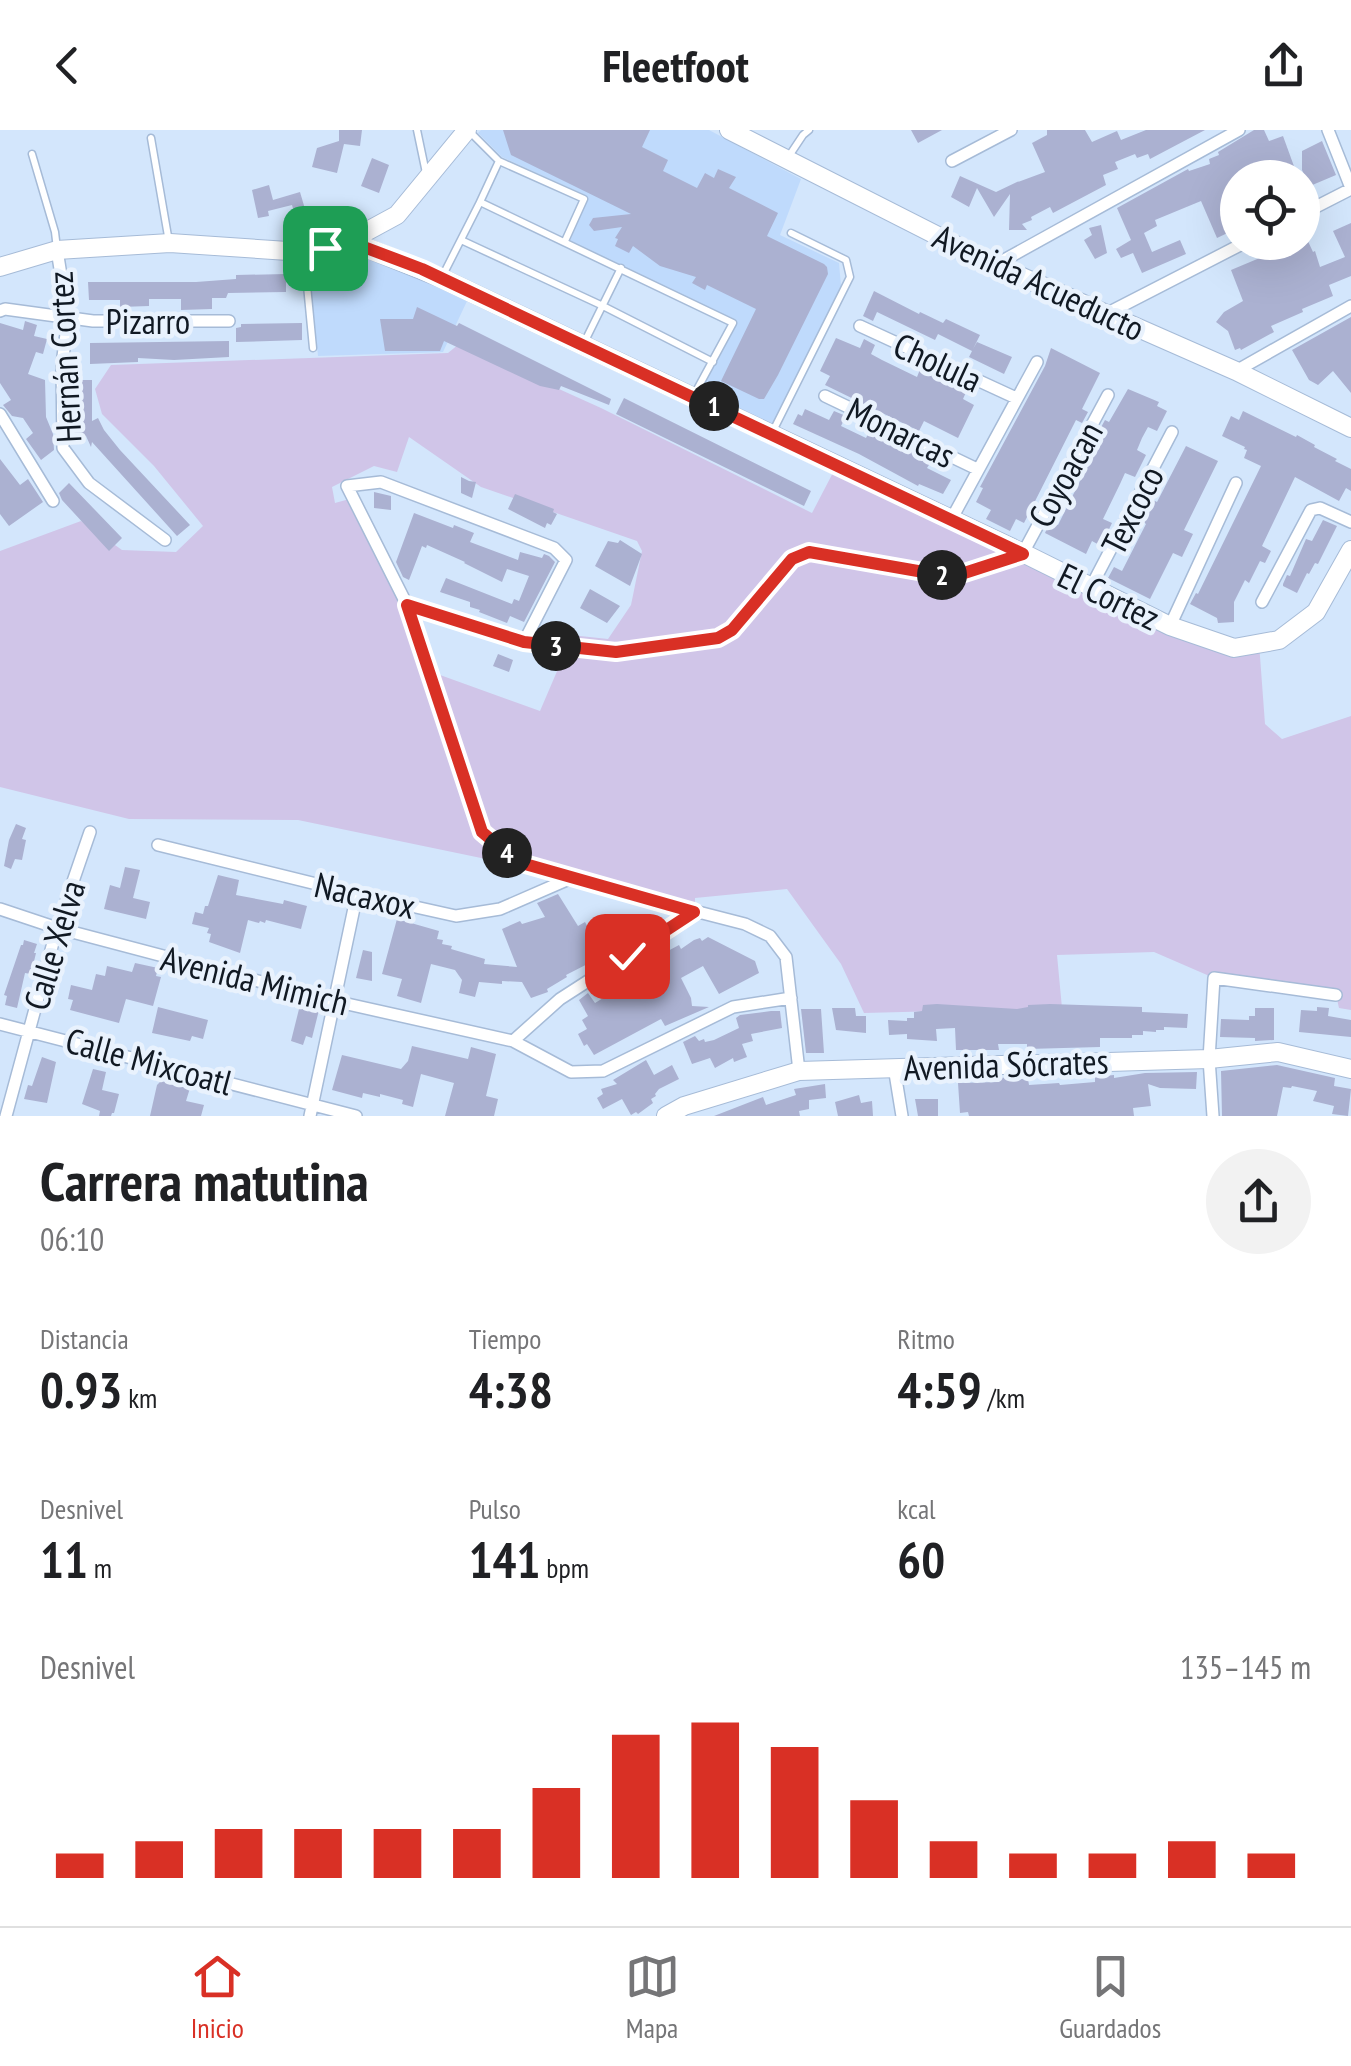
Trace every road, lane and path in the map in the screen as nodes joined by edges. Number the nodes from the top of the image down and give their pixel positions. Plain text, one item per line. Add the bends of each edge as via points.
1 (417, 130) edge
2 (467, 130) edge
3 (729, 130) edge
4 (810, 130) edge
5 (1011, 130) edge
6 (1239, 130) edge
7 (1328, 130) edge
8 (151, 138) dead end
9 (32, 154) dead end
10 (786, 160) junction
11 (952, 160) dead end
12 (499, 161) junction
13 (427, 179) junction
14 (1351, 188) edge
15 (480, 202) junction
16 (1320, 204) edge
17 (791, 232) dead end
18 (461, 240) junction
19 (348, 241) junction
20 (566, 241) junction
21 (170, 243) junction
22 (57, 250) junction
23 (303, 252) junction
24 (1220, 255) edge
25 (995, 265) junction
26 (0, 267) edge
27 (621, 268) junction
28 (441, 278) junction
29 (603, 306) junction
30 (1351, 306) edge
31 (0, 311) edge
32 (1106, 314) junction
33 (68, 318) junction
34 (229, 321) dead end
35 (860, 326) dead end
36 (583, 345) junction
37 (313, 348) dead end
38 (713, 362) junction
39 (1036, 362) dead end
40 (1236, 372) junction
41 (1108, 395) dead end
42 (693, 396) junction
43 (825, 396) dead end
44 (1016, 398) junction
45 (0, 414) edge
46 (1351, 428) edge
47 (1172, 432) dead end
48 (772, 434) junction
49 (977, 468) junction
50 (1236, 483) dead end
51 (53, 501) dead end
52 (951, 520) junction
53 (1351, 522) edge
54 (165, 540) dead end
55 (1351, 550) edge
56 (1023, 554) junction
57 (1091, 587) junction
58 (1262, 602) dead end
59 (407, 605) junction
60 (1170, 626) junction
61 (524, 642) junction
62 (90, 832) dead end
63 (158, 845) dead end
64 (570, 878) junction
65 (357, 894) junction
66 (0, 909) edge
67 (694, 912) junction
68 (57, 928) junction
69 (1336, 995) dead end
70 (791, 998) junction
71 (334, 1001) junction
72 (0, 1024) edge
73 (28, 1030) junction
74 (513, 1042) junction
75 (1209, 1059) junction
76 (894, 1067) junction
77 (1351, 1069) edge
78 (799, 1071) junction
79 (312, 1110) edge
80 (6, 1116) edge
81 (356, 1116) edge
82 (666, 1116) edge
83 (902, 1116) edge
84 (1213, 1116) edge

1 - 13 lane
2 - 12 lane
2 - 13 street
3 - 10 street, Avenida Acueducto
4 - 10 lane
5 - 11 street
6 - 25 street
7 - 14 street
8 - 21 lane
9 - 22 lane
10 - 25 street, Avenida Acueducto
12 - 15 lane
12 - 20 lane via 584,199
13 - 19 street via 396,215
14 - 16 street
15 - 18 lane
15 - 20 lane
17 - 48 lane via 846,260 850,277
18 - 28 lane
18 - 29 lane
19 - 23 street
19 - 28 street, El Cortez
20 - 27 lane
21 - 22 street
21 - 23 street
22 - 26 street
22 - 33 street, Hernán Cortez
23 - 37 lane
24 - 32 street
25 - 32 street, Avenida Acueducto
27 - 29 lane
27 - 38 lane via 733,323
28 - 36 street, El Cortez
29 - 36 lane
29 - 38 lane
30 - 40 street
31 - 33 street, Pizarro
32 - 40 street, Avenida Acueducto
33 - 34 street, Pizarro
33 - 54 street, Hernán Cortez via 63,448 89,483
35 - 44 street, Cholula
36 - 42 street, El Cortez
38 - 42 lane
39 - 44 street
40 - 46 street, Avenida Acueducto
41 - 56 street, Coyoacan
42 - 48 street, El Cortez
43 - 49 street, Monarcas
44 - 49 street
45 - 51 street
47 - 57 street, Texcoco
48 - 52 street, El Cortez
49 - 52 street
50 - 60 street
52 - 56 street, El Cortez
53 - 58 street via 1311,510
55 - 60 street, El Cortez via 1316,612 1278,640 1234,648
56 - 57 street, El Cortez
56 - 61 street via 952,577 809,552 792,559 718,638 616,652
57 - 60 street, El Cortez
59 - 61 street
59 - 61 street via 346,486 381,482 554,548 566,560
59 - 64 street via 482,832 518,862
62 - 68 street, Calle Xelva
63 - 65 street, Nacaxox
64 - 65 street, Nacaxox via 500,909 456,916
64 - 67 street
65 - 71 street
66 - 68 street, Avenida Mimich
67 - 70 street via 770,936 786,956
67 - 74 street via 560,999
68 - 71 street, Avenida Mimich
68 - 73 street, Calle Xelva
69 - 75 street via 1214,978
70 - 74 street, Avenida Mimich via 732,1006 604,1072 571,1072
70 - 78 street
71 - 74 street, Avenida Mimich
71 - 79 street
72 - 73 street, Calle Mixcoatl
73 - 79 street, Calle Mixcoatl
73 - 80 street, Calle Xelva
75 - 76 street, Avenida Sócrates
75 - 77 street, Avenida Sócrates via 1278,1052
75 - 84 street
76 - 78 street, Avenida Sócrates
76 - 83 street
78 - 82 street, Avenida Sócrates
79 - 81 street, Calle Mixcoatl

